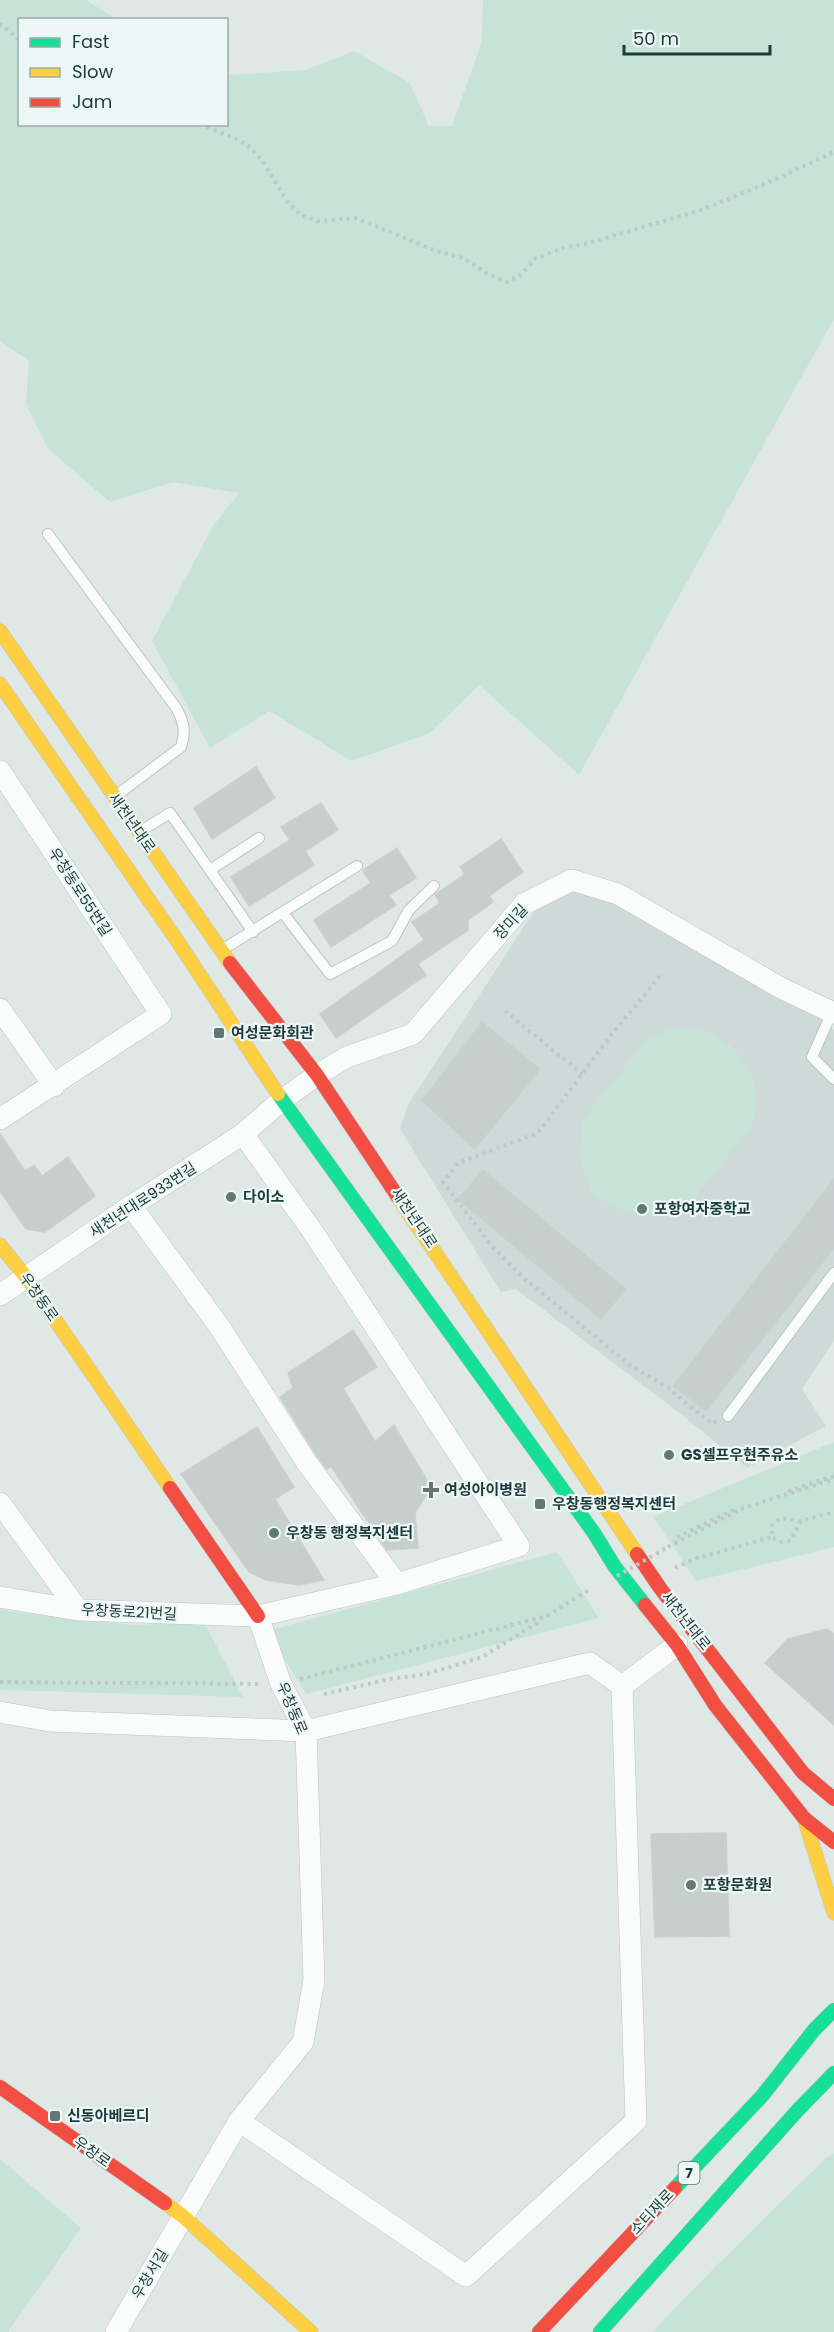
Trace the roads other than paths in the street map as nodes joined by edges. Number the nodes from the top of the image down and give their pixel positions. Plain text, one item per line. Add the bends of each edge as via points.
1 (48, 534) dead end
2 (0, 631) edge
3 (0, 684) edge
4 (0, 771) edge
5 (102, 806) junction
6 (138, 833) junction
7 (259, 838) dead end
8 (357, 866) dead end
9 (210, 870) junction
10 (434, 886) dead end
11 (283, 913) junction
12 (253, 932) junction
13 (208, 959) junction
14 (0, 1009) edge
15 (833, 1012) edge
16 (317, 1075) junction
17 (834, 1078) edge
18 (54, 1086) junction
19 (282, 1100) junction
20 (0, 1119) edge
21 (243, 1134) junction
22 (131, 1206) junction
23 (0, 1245) edge
24 (834, 1273) edge
25 (26, 1277) junction
26 (0, 1296) edge
27 (728, 1416) road end
28 (0, 1503) edge
29 (397, 1584) junction
30 (0, 1597) edge
31 (78, 1610) junction
32 (258, 1616) junction
33 (677, 1645) junction
34 (622, 1686) junction
35 (0, 1712) edge
36 (306, 1731) junction
37 (803, 1773) junction
38 (824, 1775) dead end
39 (834, 1799) edge
40 (804, 1818) junction
41 (834, 1842) edge
42 (834, 1913) edge
43 (830, 2006) edge
44 (834, 2073) edge
45 (834, 2080) edge
46 (0, 2087) edge
47 (812, 2097) junction
48 (239, 2121) junction
49 (184, 2217) junction
50 (116, 2332) edge
51 (311, 2332) edge
52 (539, 2332) edge
53 (600, 2332) edge

1 - 5 lane via 177,709 183,723 181,747
2 - 5 main road, 새천년대로
3 - 5 main road, 새천년대로
4 - 18 street, 우창동로55번길 via 161,1014
5 - 6 main road, 새천년대로
5 - 13 main road, 새천년대로
6 - 9 lane via 170,813
6 - 13 main road, 새천년대로
7 - 9 lane
8 - 11 lane
9 - 12 lane
10 - 11 lane via 409,910 392,941 330,974
11 - 12 lane
12 - 13 lane
13 - 16 main road, 새천년대로
13 - 19 main road, 새천년대로
14 - 18 street
15 - 16 street, 장미길 via 782,988 618,894 572,880 524,904 413,1034 347,1057
15 - 17 lane via 812,1057
16 - 19 street, 장미길
16 - 37 main road, 새천년대로 via 660,1588
18 - 20 street
19 - 21 street, 새천년대로933번길
19 - 33 main road, 새천년대로 via 615,1567
21 - 22 street, 새천년대로933번길
21 - 29 street, 우창동로21번길 via 313,1232 519,1546
22 - 25 street, 새천년대로933번길
22 - 29 street via 219,1326 307,1463
23 - 25 main road, 우창동로
24 - 27 lane
25 - 26 street, 새천년대로933번길
25 - 32 main road, 우창동로
28 - 31 street
29 - 32 street, 우창동로21번길
30 - 31 street, 우창동로21번길
31 - 32 street, 우창동로21번길
32 - 36 street, 우창동로 via 281,1684
33 - 34 street
33 - 40 main road, 새천년대로 via 715,1706
34 - 36 street via 590,1663
34 - 48 street via 636,2121 466,2276
35 - 36 street via 50,1721
36 - 48 street, 우창동로 via 314,1980 303,2042
37 - 38 main road
37 - 39 main road, 새천년대로
40 - 41 main road, 새천년대로
40 - 42 main road
43 - 52 main road, 소티재로 / 7 via 762,2096
44 - 47 main road
45 - 47 main road
46 - 49 main road, 우창로
47 - 53 main road
48 - 49 street, 우창동로
49 - 50 street, 우창서길
49 - 51 main road, 우창로

